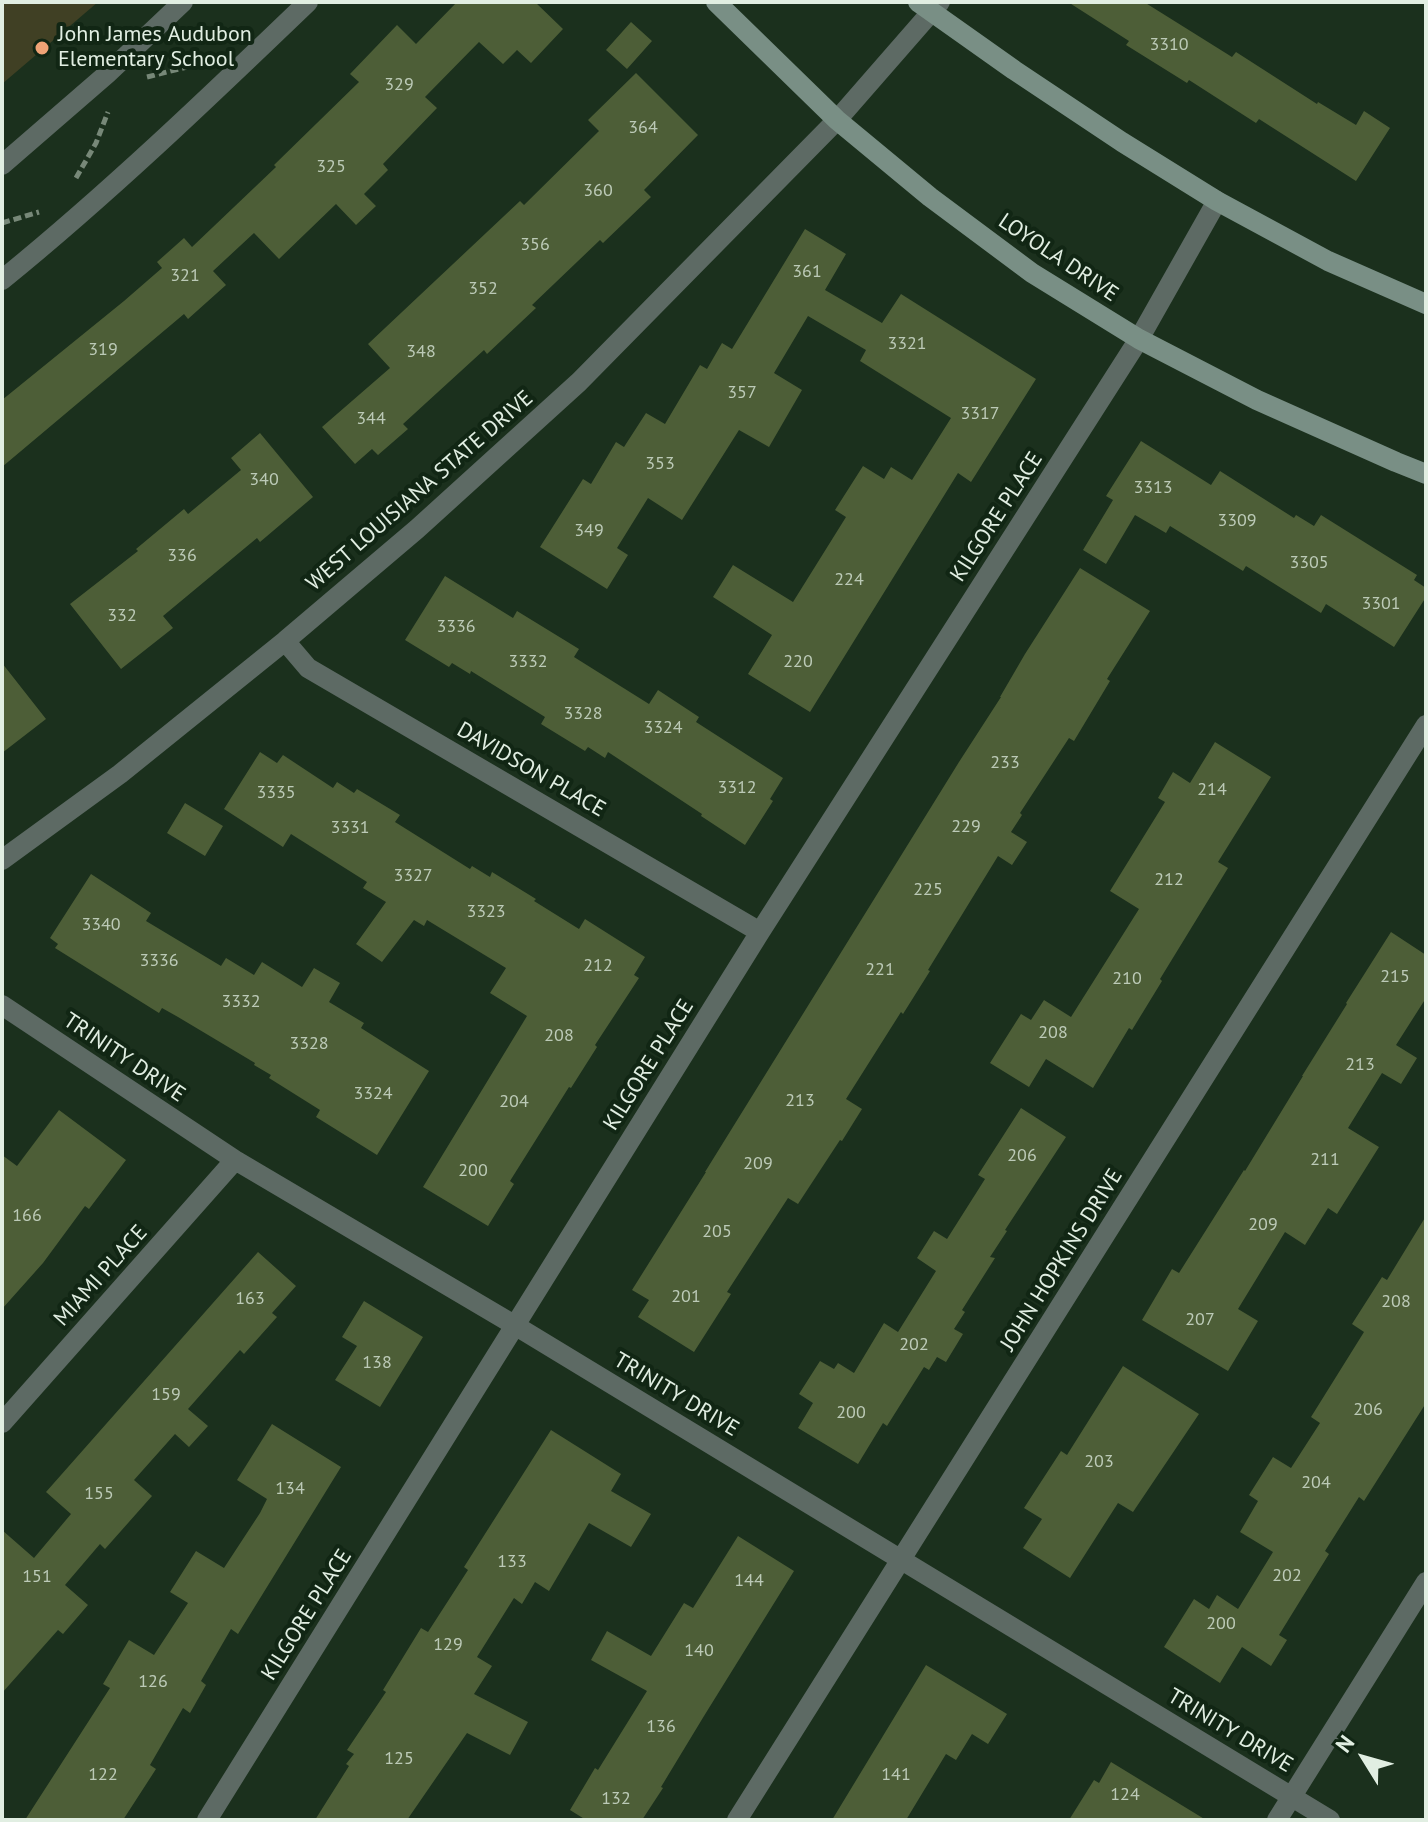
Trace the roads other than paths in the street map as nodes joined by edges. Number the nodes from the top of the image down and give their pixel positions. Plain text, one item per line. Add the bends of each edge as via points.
1 (183, 2) edge
2 (308, 2) edge
3 (716, 2) edge
4 (928, 4) edge
5 (837, 120) junction
6 (2, 165) edge
7 (1217, 201) junction
8 (2, 280) edge
9 (1426, 304) edge
10 (1139, 339) junction
11 (1426, 474) edge
12 (285, 641) junction
13 (1426, 725) edge
14 (2, 860) edge
15 (760, 932) junction
16 (2, 1005) edge
17 (235, 1160) junction
18 (516, 1326) junction
19 (2, 1423) edge
20 (902, 1561) junction
21 (1426, 1582) edge
22 (1291, 1796) junction
23 (207, 1820) edge
24 (737, 1820) edge
25 (1277, 1820) edge
26 (1330, 1820) edge

1 - 6 street
2 - 8 street
3 - 5 main road, LOYOLA DRIVE
4 - 5 street, WEST LOUISIANA STATE DRIVE
4 - 7 main road via 1014,70
5 - 10 main road, LOYOLA DRIVE via 1032,273
5 - 12 street, WEST LOUISIANA STATE DRIVE via 579,382
7 - 9 main road via 1328,261
7 - 10 street, KILGORE PLACE
10 - 11 main road, LOYOLA DRIVE via 1257,400
10 - 15 street, KILGORE PLACE
12 - 14 street, WEST LOUISIANA STATE DRIVE via 120,774
12 - 15 street, DAVIDSON PLACE via 308,668
13 - 20 street, JOHN HOPKINS DRIVE
15 - 18 street, KILGORE PLACE
16 - 17 street, TRINITY DRIVE
17 - 18 street, TRINITY DRIVE
17 - 19 street, MIAMI PLACE
18 - 20 street, TRINITY DRIVE
18 - 23 street, KILGORE PLACE
20 - 22 street, TRINITY DRIVE
20 - 24 street, JOHN HOPKINS DRIVE
21 - 22 street
22 - 25 street
22 - 26 street, TRINITY DRIVE

